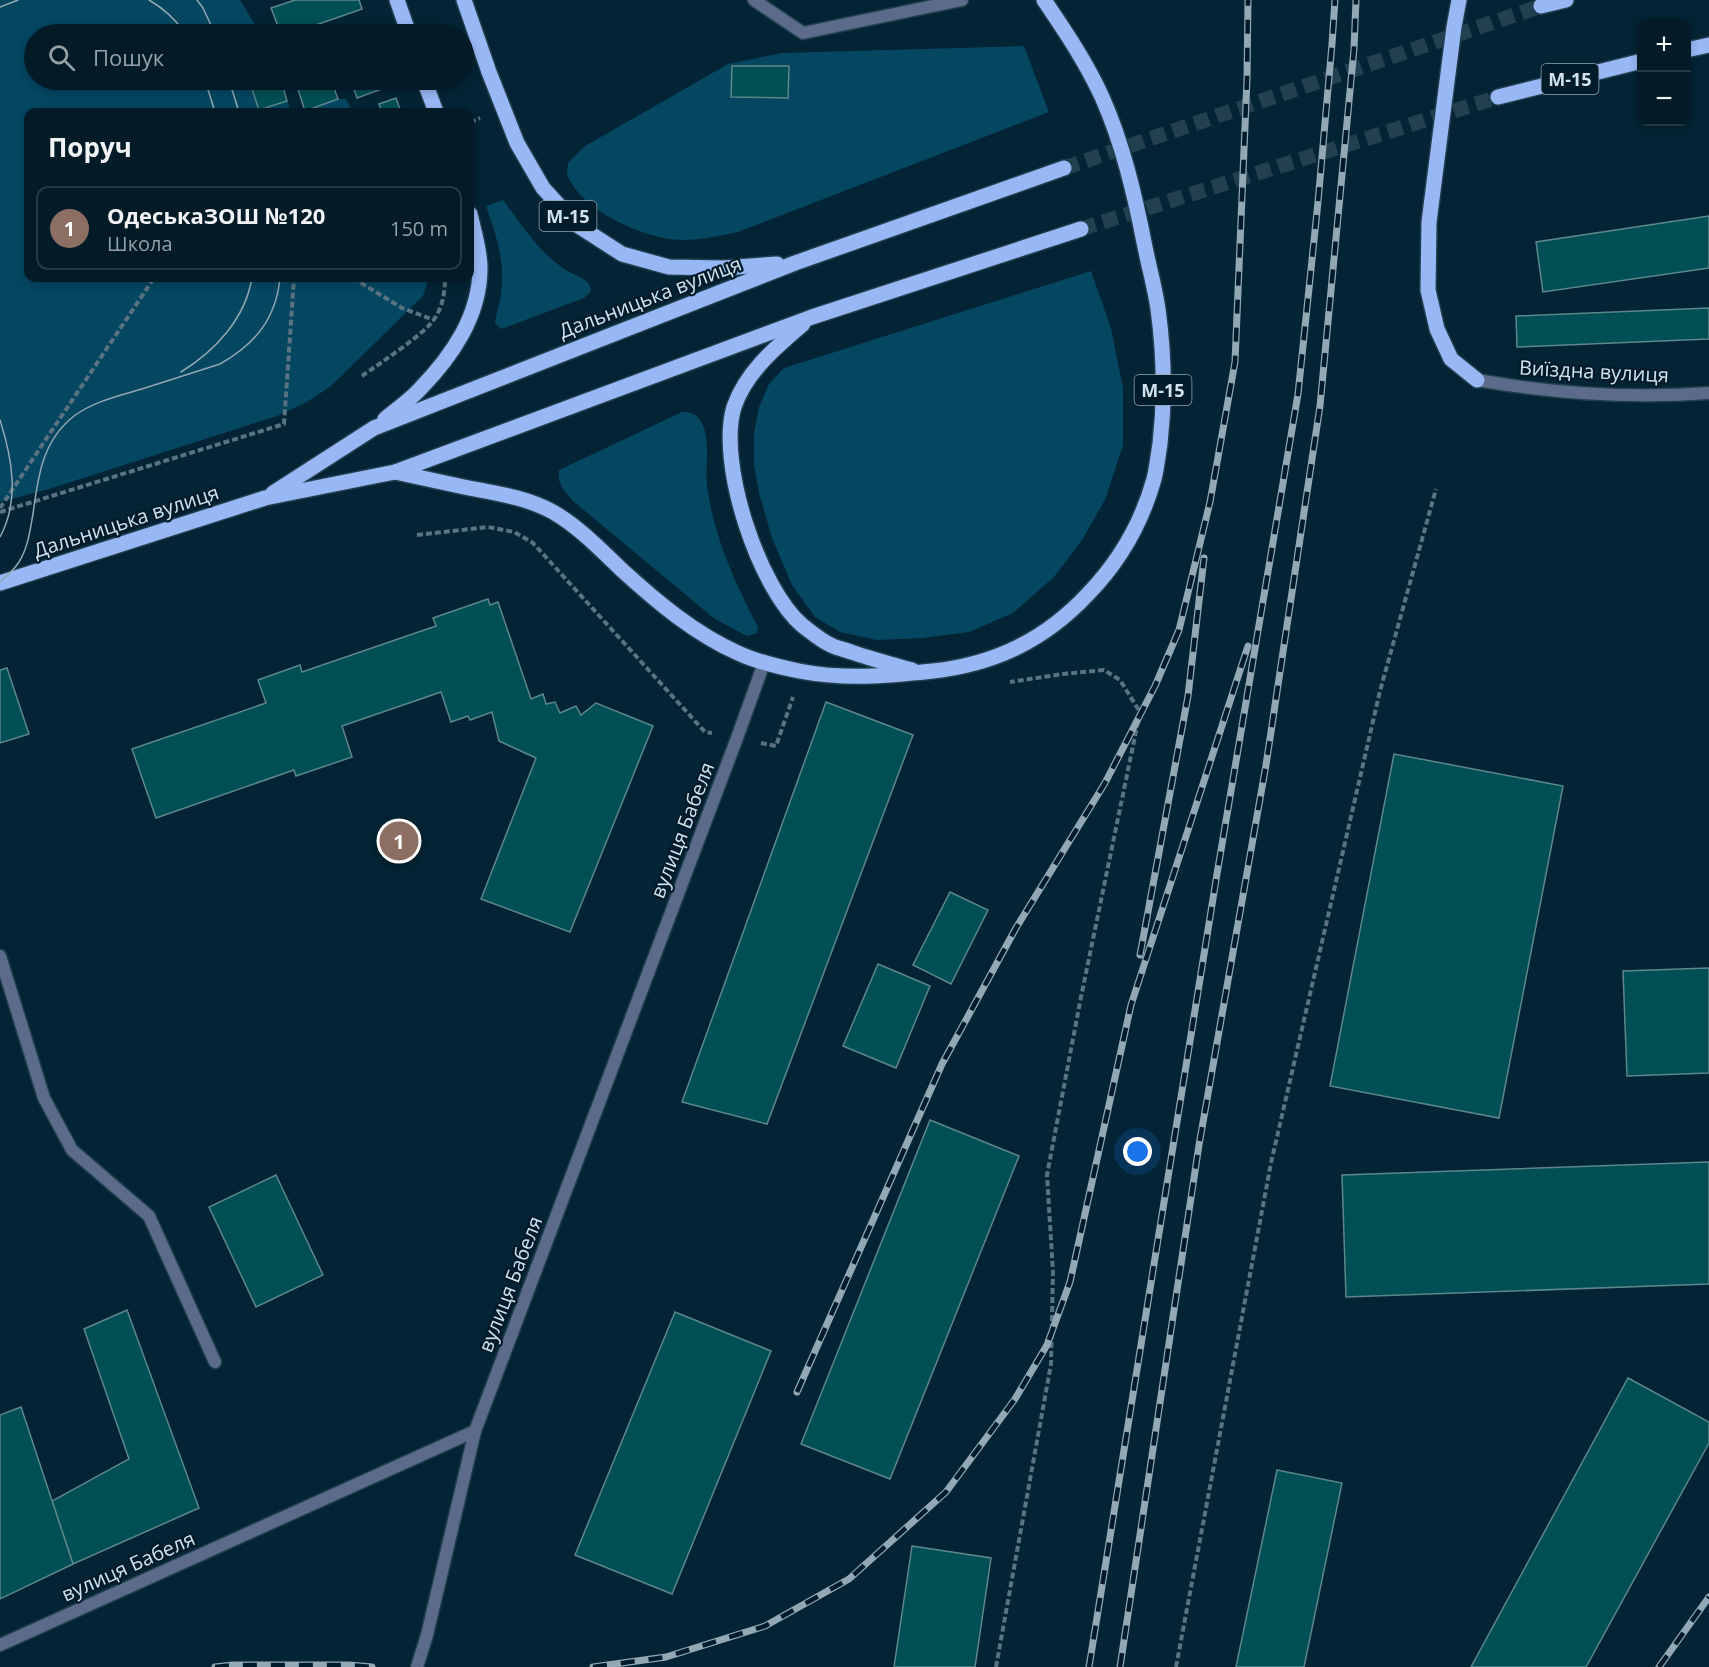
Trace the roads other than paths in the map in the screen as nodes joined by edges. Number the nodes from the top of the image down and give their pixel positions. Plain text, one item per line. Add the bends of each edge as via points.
1 (397, 0) edge
2 (464, 0) edge
3 (754, 0) edge
4 (962, 0) edge
5 (1044, 0) edge
6 (1459, 0) edge
7 (1566, 0) edge
8 (1541, 6) dead end
9 (405, 24) edge
10 (472, 24) edge
11 (474, 29) edge
12 (1709, 45) edge
13 (1691, 49) edge
14 (1637, 63) edge
15 (428, 90) edge
16 (1498, 98) tunnel mouth
17 (434, 108) edge
18 (1064, 168) tunnel mouth
19 (474, 228) edge
20 (1081, 230) tunnel mouth
21 (795, 263) junction
22 (812, 317) junction
23 (1477, 380) joint
24 (1709, 393) edge
25 (374, 428) junction
26 (395, 472) junction
27 (265, 498) junction
28 (0, 583) edge
29 (764, 663) junction
30 (920, 672) junction
31 (0, 956) edge
32 (215, 1362) dead end
33 (475, 1431) junction
34 (0, 1645) edge
35 (417, 1667) edge

1 - 9 main road
2 - 10 main road, М-15
3 - 4 street via 803,33
5 - 30 main road, М-15 via 1102,97 1123,152 1140,219 1158,310 1163,372 1162,427 1155,475 1143,513 1124,547 1100,582 1073,610 1044,632 987,661
6 - 23 main road via 1430,222 1428,290 1437,329 1451,359
7 - 8 main road
11 - 21 main road, М-15 via 517,143 543,188 577,225 622,254 669,267
12 - 13 main road
14 - 16 main road, М-15
15 - 17 main road
18 - 21 main road, Дальницька вулиця / М-15
19 - 25 main road via 480,269 470,321 453,350 419,390
20 - 22 main road, Дальницька вулиця / М-15
21 - 25 main road, Дальницька вулиця
22 - 26 main road, Дальницька вулиця
22 - 30 main road, М-15 via 747,380 734,408 730,438 740,504 767,576 783,604 802,625 829,645
23 - 24 street, Виїздна вулиця via 1611,395
25 - 27 main road, Дальницька вулиця
26 - 27 main road, Дальницька вулиця
26 - 29 main road via 513,497 551,511 584,534 673,613 709,638
27 - 28 main road, Дальницька вулиця
29 - 30 main road via 846,677
29 - 33 street, вулиця Бабеля
31 - 32 street via 44,1098 72,1150 149,1216
33 - 34 street, вулиця Бабеля
33 - 35 street

